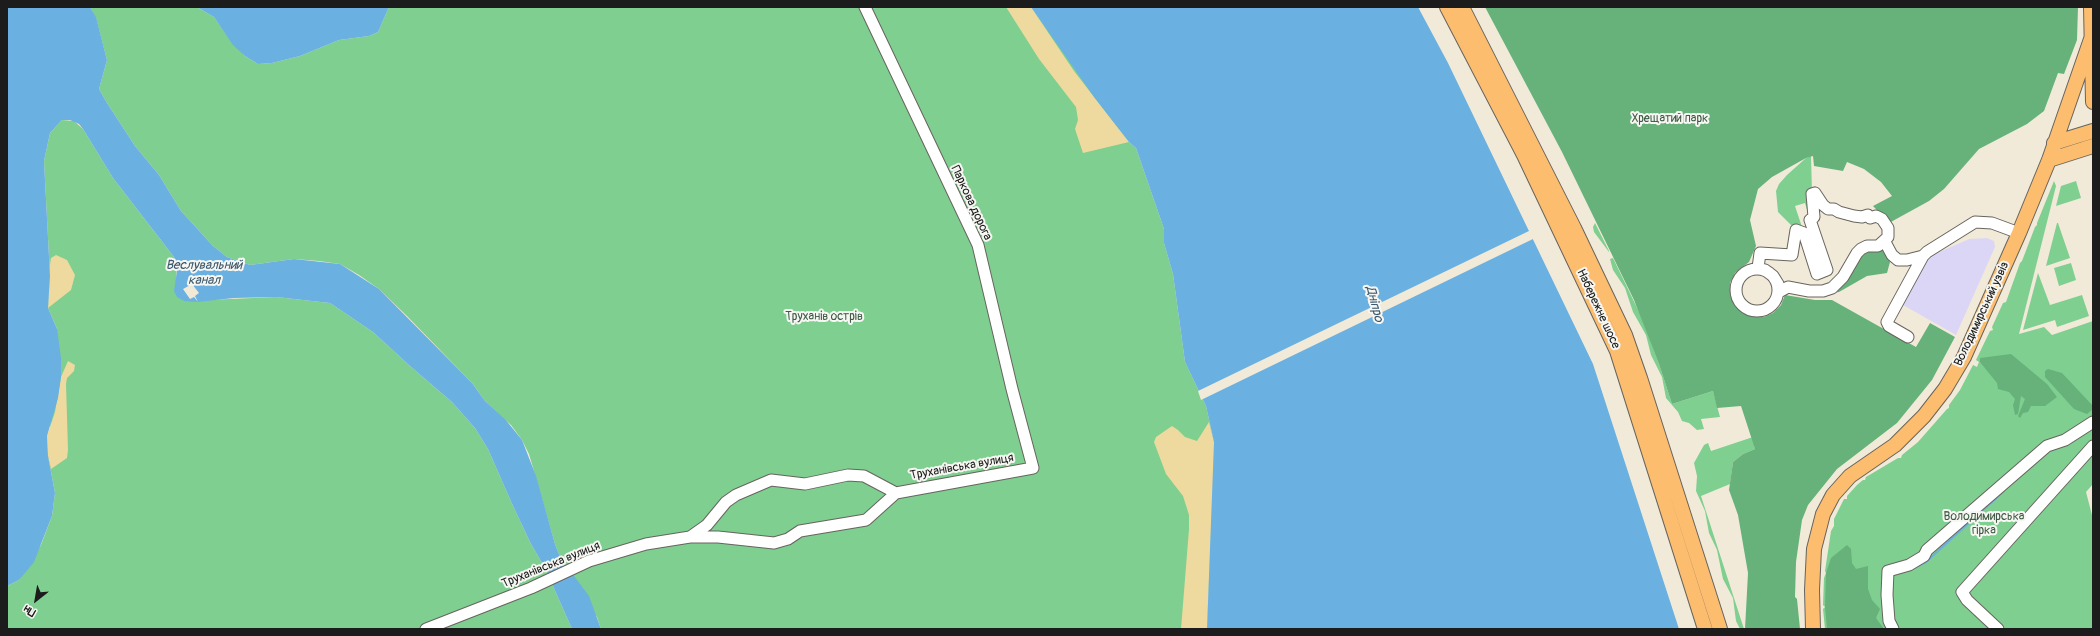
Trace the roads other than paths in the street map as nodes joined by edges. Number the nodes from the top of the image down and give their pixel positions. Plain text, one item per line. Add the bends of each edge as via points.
1 (865, 7) edge
2 (1447, 7) edge
3 (1462, 7) edge
4 (2091, 7) edge
5 (2091, 39) junction
6 (2093, 102) edge
7 (2093, 131) edge
8 (2054, 144) junction
9 (2093, 146) edge
10 (2049, 160) junction
11 (2019, 233) junction
12 (1885, 242) junction
13 (1923, 256) junction
14 (1773, 276) junction
15 (1779, 288) junction
16 (1908, 337) dead end
17 (2093, 422) edge
18 (2093, 446) edge
19 (1033, 468) joint
20 (896, 493) junction
21 (690, 537) junction
22 (426, 629) edge
23 (1705, 629) edge
24 (1720, 629) edge
25 (1813, 629) edge
26 (1893, 629) edge
27 (1998, 629) edge

1 - 19 street, Паркова дорога via 978,245
2 - 23 main road, Набережне шосе via 1520,149 1617,351
3 - 24 main road, Набережне шосе via 1571,222 1624,335
4 - 5 main road
5 - 6 main road
5 - 8 main road, Володимирський узвіз
7 - 8 main road
8 - 10 main road, Володимирський узвіз
9 - 10 main road
10 - 11 main road, Володимирський узвіз
11 - 13 street via 1992,222 1976,222
11 - 25 main road, Володимирський узвіз via 1970,345 1945,389 1909,432 1895,445 1850,476 1840,485 1827,505 1814,549
12 - 13 street via 1898,260
12 - 14 street via 1888,228 1882,219 1876,216 1870,218 1868,214 1862,217 1854,216 1828,209 1816,193 1812,194 1814,217 1810,220 1826,270 1817,274 1804,233 1796,230 1792,255 1760,253 1758,268
12 - 15 street via 1861,249 1843,278 1832,288 1809,291 1788,287 1778,292
13 - 16 street via 1886,322 1888,326
14 - 15 street
14 - 15 street via 1762,269 1744,272 1736,284 1737,298 1746,308 1760,311 1772,305
17 - 26 street via 2066,440 2046,446 1927,550 1924,556 1909,565 1888,571 1887,595
18 - 27 street via 1962,592
19 - 20 street, Труханівська вулиця
20 - 21 street, Труханівська вулиця via 866,520 800,531 788,539 774,543
20 - 21 street, Труханівська вулиця via 864,476 848,475 805,484 771,480 726,502 707,525
21 - 22 street, Труханівська вулиця via 646,544 589,561

